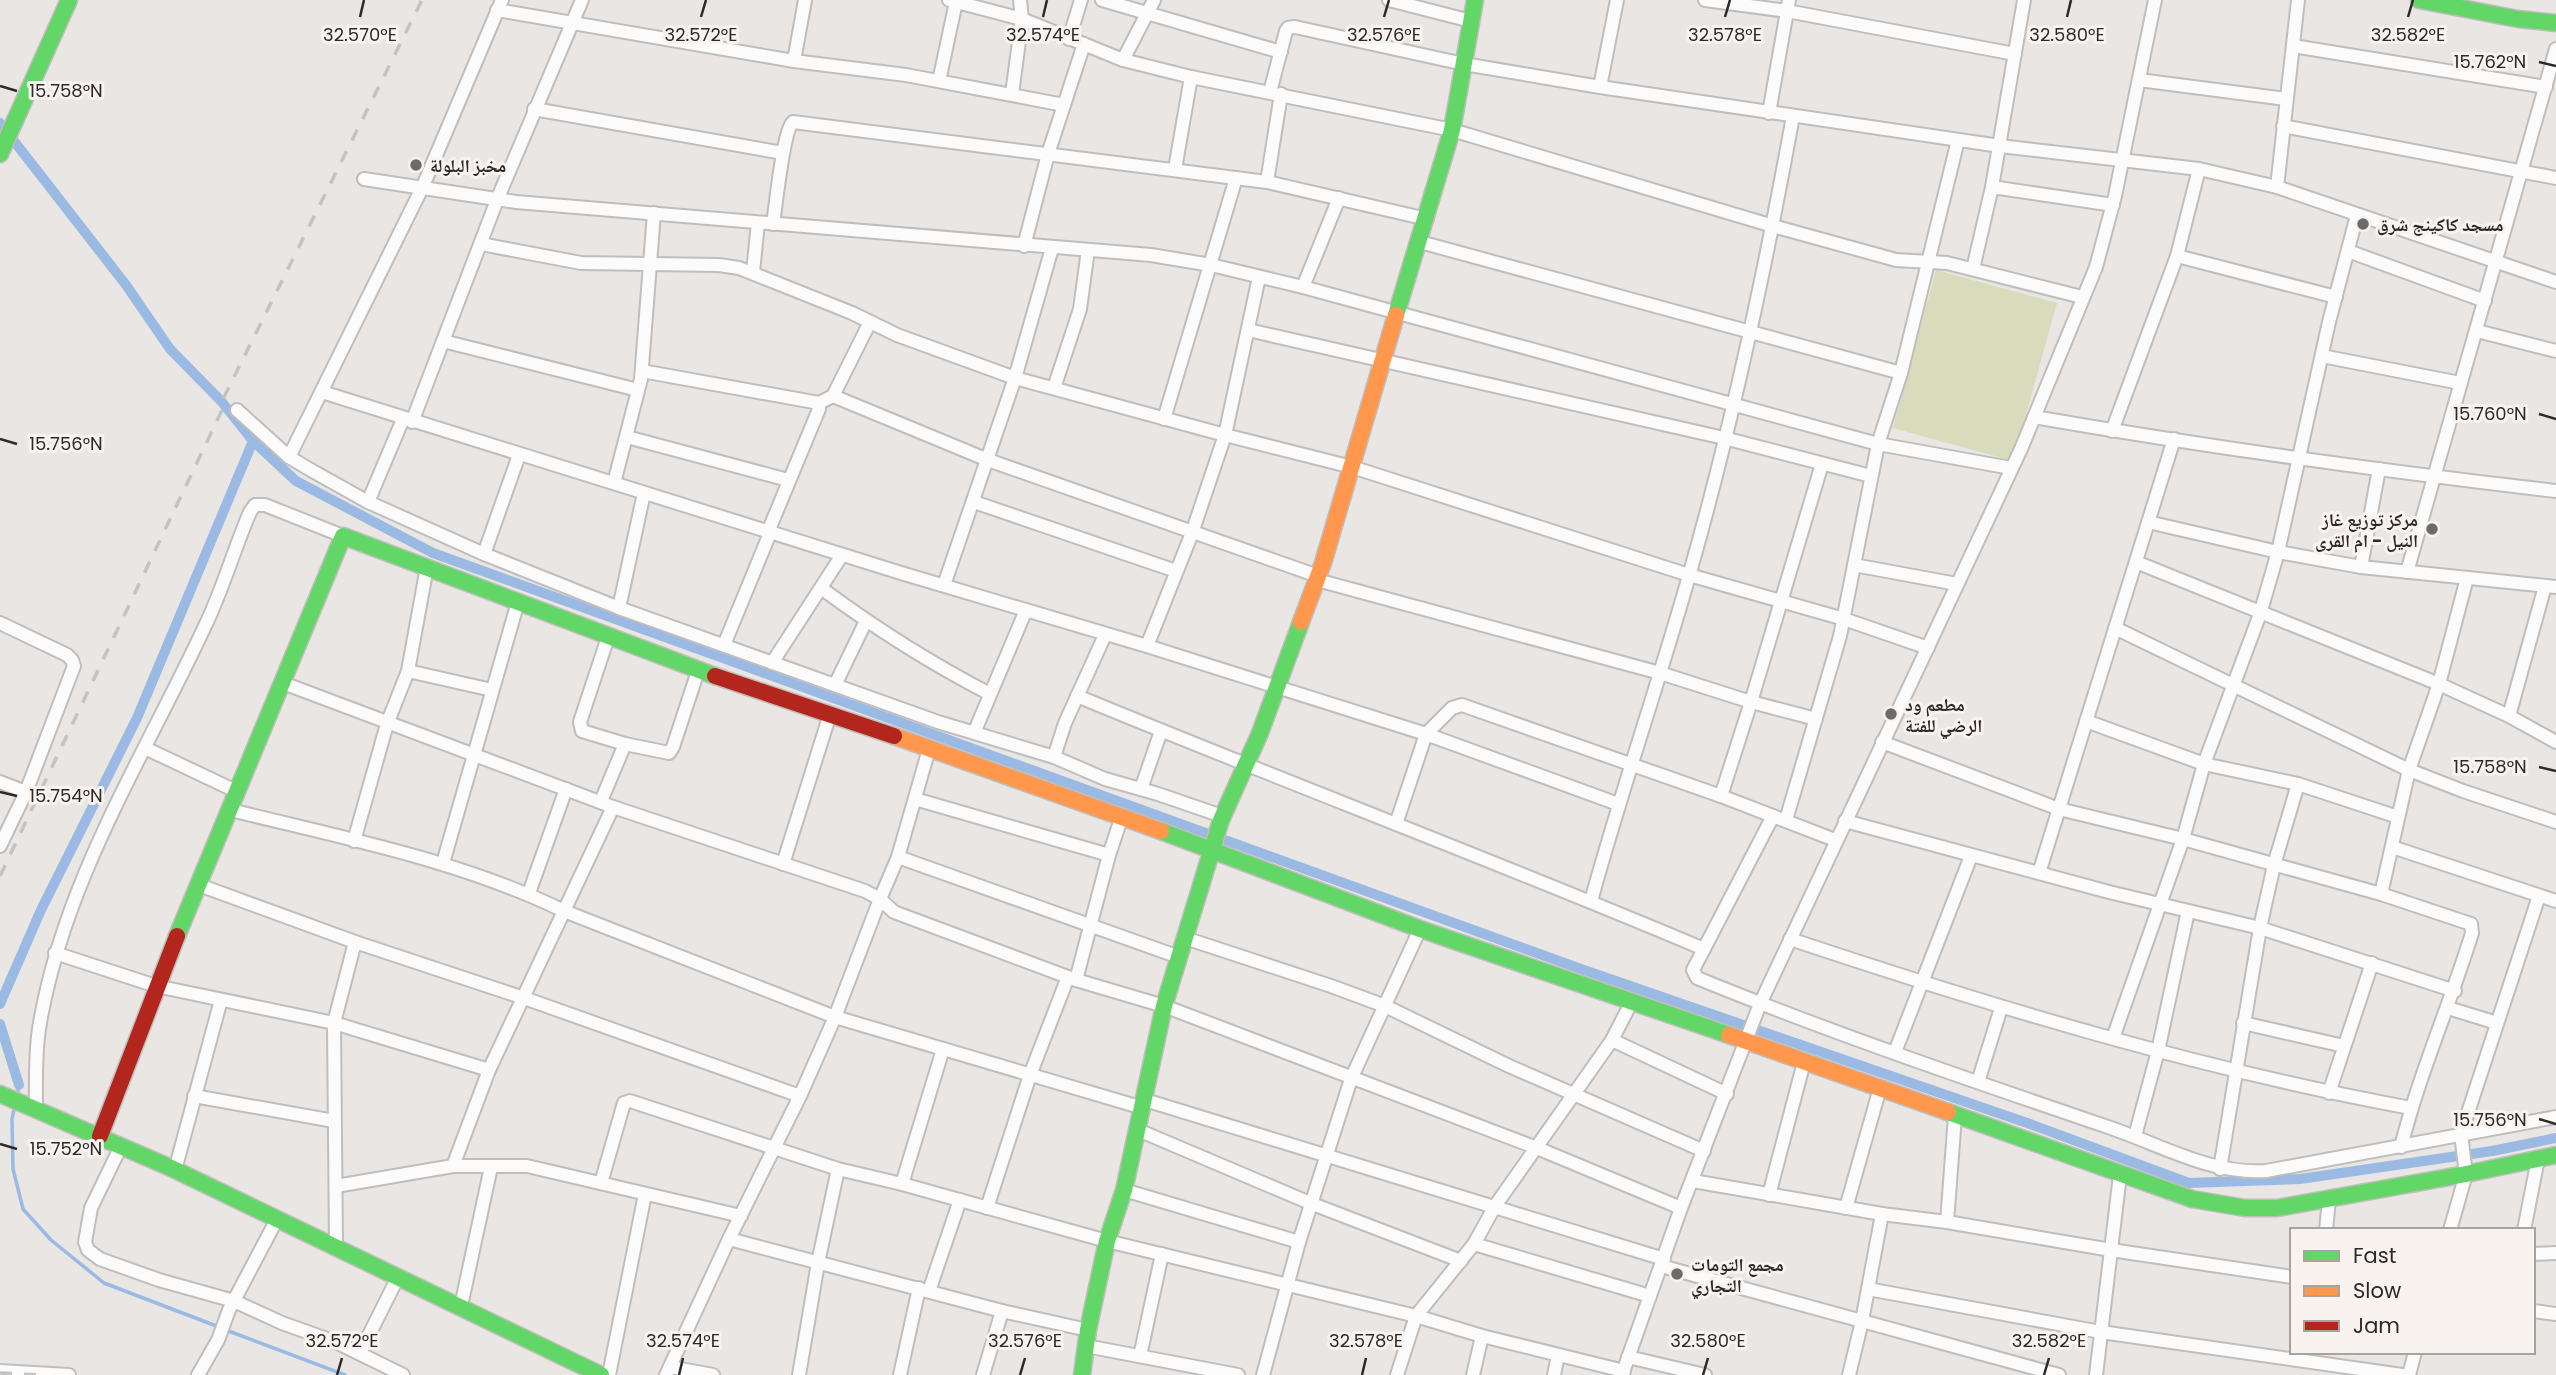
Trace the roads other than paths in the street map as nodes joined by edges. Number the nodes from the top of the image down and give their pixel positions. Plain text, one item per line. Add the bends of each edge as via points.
1 (69, 0) edge
2 (582, 0) edge
3 (805, 0) edge
4 (1020, 0) edge
5 (1081, 0) edge
6 (1102, 0) edge
7 (1154, 0) edge
8 (1389, 0) edge
9 (1475, 0) edge
10 (1617, 0) edge
11 (1705, 0) edge
12 (2024, 0) edge
13 (2155, 0) edge
14 (2298, 0) edge
15 (2419, 0) edge
16 (952, 1) edge
17 (500, 5) edge
18 (1788, 6) edge
19 (1147, 14) junction
20 (1022, 19) junction
21 (1471, 21) junction
22 (2556, 23) edge
23 (573, 24) junction
24 (1069, 38) junction
25 (1084, 44) junction
26 (2293, 46) junction
27 (2556, 49) edge
28 (1281, 52) junction
29 (2015, 54) junction
30 (1123, 60) junction
31 (793, 61) junction
32 (1464, 64) junction
33 (1191, 77) junction
34 (2139, 80) junction
35 (939, 81) junction
36 (2550, 83) edge
37 (1600, 87) junction
38 (1275, 93) junction
39 (1012, 94) junction
40 (2286, 99) junction
41 (1064, 105) junction
42 (534, 109) junction
43 (1769, 113) junction
44 (1793, 116) junction
45 (2283, 126) junction
46 (1452, 130) junction
47 (1958, 140) junction
48 (2000, 146) junction
49 (783, 153) junction
50 (0, 154) edge
51 (1048, 154) junction
52 (2123, 160) junction
53 (1175, 169) junction
54 (2199, 169) junction
55 (2522, 172) junction
56 (1236, 178) junction
57 (2556, 178) edge
58 (364, 179) dead end
59 (1267, 182) junction
60 (423, 186) junction
61 (1992, 187) junction
62 (2277, 187) junction
63 (1339, 198) junction
64 (497, 200) junction
65 (2113, 205) junction
66 (654, 214) junction
67 (2357, 215) junction
68 (1427, 219) junction
69 (758, 223) junction
70 (773, 224) junction
71 (1773, 226) junction
72 (1420, 242) junction
73 (481, 244) junction
74 (1024, 246) junction
75 (1052, 248) junction
76 (1088, 250) junction
77 (2348, 251) junction
78 (2176, 256) junction
79 (1927, 260) junction
80 (2497, 262) junction
81 (650, 264) junction
82 (1211, 265) junction
83 (1973, 269) junction
84 (753, 272) junction
85 (1258, 277) junction
86 (2556, 282) edge
87 (1303, 287) junction
88 (2082, 297) junction
89 (2336, 297) junction
90 (2485, 301) junction
91 (1397, 314) junction
92 (870, 322) junction
93 (1248, 330) junction
94 (2477, 331) junction
95 (1750, 333) junction
96 (443, 341) junction
97 (2556, 351) edge
98 (2322, 356) junction
99 (1381, 361) junction
100 (642, 371) junction
101 (1900, 373) junction
102 (1015, 378) junction
103 (2460, 383) junction
104 (1054, 388) junction
105 (638, 390) junction
106 (322, 392) junction
107 (833, 396) junction
108 (819, 404) junction
109 (1733, 406) junction
110 (237, 410) dead end
111 (2034, 417) junction
112 (1164, 419) junction
113 (407, 420) junction
114 (2112, 431) junction
115 (1225, 435) junction
116 (627, 437) junction
117 (1724, 438) junction
118 (2174, 439) junction
119 (1878, 444) junction
120 (519, 455) junction
121 (289, 457) junction
122 (2300, 458) junction
123 (988, 460) junction
124 (1822, 464) junction
125 (1352, 467) junction
126 (2011, 468) junction
127 (2379, 469) junction
128 (1871, 475) junction
129 (2433, 477) junction
130 (788, 480) junction
131 (614, 483) junction
132 (2556, 491) edge
133 (644, 493) junction
134 (368, 502) junction
135 (974, 502) junction
136 (2148, 522) junction
137 (769, 532) junction
138 (1192, 534) junction
139 (343, 536) junction
140 (2278, 552) junction
141 (484, 554) junction
142 (842, 555) junction
143 (2136, 562) junction
144 (1854, 565) junction
145 (2361, 567) junction
146 (427, 568) junction
147 (1176, 571) junction
148 (2407, 572) junction
149 (1689, 575) junction
150 (1318, 578) junction
151 (2467, 578) junction
152 (944, 584) junction
153 (1957, 584) junction
154 (2551, 586) edge
155 (821, 588) junction
156 (1781, 601) junction
157 (518, 602) junction
158 (619, 608) junction
159 (1026, 610) junction
160 (2260, 614) junction
161 (1844, 619) junction
162 (866, 621) junction
163 (0, 623) edge
164 (2115, 628) junction
165 (1105, 635) junction
166 (608, 637) junction
167 (724, 645) junction
168 (1147, 646) junction
169 (1928, 648) junction
170 (772, 663) junction
171 (408, 671) junction
172 (698, 671) junction
173 (1660, 673) junction
174 (282, 683) junction
175 (2233, 684) junction
176 (2439, 684) junction
177 (835, 685) junction
178 (1278, 687) junction
179 (492, 690) junction
180 (990, 694) junction
181 (1077, 696) junction
182 (1751, 702) junction
183 (830, 714) junction
184 (2509, 716) junction
185 (1816, 719) junction
186 (2087, 721) junction
187 (387, 724) junction
188 (1161, 731) junction
189 (974, 733) junction
190 (1426, 734) junction
191 (1882, 742) junction
192 (2556, 742) edge
193 (625, 744) junction
194 (145, 748) junction
195 (929, 749) junction
196 (473, 754) junction
197 (1054, 757) junction
198 (2204, 764) junction
199 (1631, 765) junction
200 (1246, 766) junction
201 (2409, 770) junction
202 (0, 782) edge
203 (2298, 784) junction
204 (566, 789) junction
205 (1141, 789) junction
206 (26, 792) junction
207 (238, 792) junction
208 (1721, 796) junction
209 (915, 799) junction
210 (1618, 803) junction
211 (607, 804) junction
212 (2059, 809) junction
213 (231, 810) junction
214 (2398, 817) junction
215 (1221, 818) junction
216 (1779, 818) junction
217 (1121, 819) junction
218 (1845, 821) junction
219 (2556, 822) edge
220 (1396, 824) junction
221 (2183, 839) junction
222 (1835, 840) junction
223 (354, 841) junction
224 (0, 846) edge
225 (2392, 847) junction
226 (1211, 849) junction
227 (1109, 855) junction
228 (1971, 856) junction
229 (898, 857) junction
230 (443, 863) junction
231 (783, 864) junction
232 (2274, 865) junction
233 (2039, 873) junction
234 (199, 885) junction
235 (529, 893) junction
236 (2381, 894) junction
237 (2539, 896) junction
238 (880, 899) junction
239 (1591, 901) junction
240 (2556, 901) edge
241 (2161, 904) junction
242 (564, 911) junction
243 (2188, 911) junction
244 (1090, 926) junction
245 (2260, 928) junction
246 (1420, 929) junction
247 (1185, 938) junction
248 (1790, 939) junction
249 (355, 942) junction
250 (1704, 949) junction
251 (55, 953) junction
252 (1180, 957) junction
253 (2372, 963) junction
254 (1072, 979) junction
255 (1921, 983) junction
256 (156, 986) junction
257 (2455, 991) junction
258 (524, 998) junction
259 (221, 1000) junction
260 (1632, 1001) junction
261 (1759, 1005) junction
262 (1164, 1006) junction
263 (1385, 1006) junction
264 (2001, 1008) junction
265 (2448, 1008) junction
266 (835, 1017) junction
267 (334, 1023) junction
268 (2243, 1023) junction
269 (2497, 1023) junction
270 (2113, 1038) junction
271 (1612, 1040) junction
272 (1747, 1040) junction
273 (2344, 1046) junction
274 (943, 1049) junction
275 (2158, 1051) junction
276 (1895, 1052) junction
277 (1804, 1062) junction
278 (489, 1070) junction
279 (2235, 1072) junction
280 (1030, 1075) junction
281 (1351, 1079) junction
282 (1978, 1082) junction
283 (1880, 1088) junction
284 (2329, 1093) junction
285 (0, 1094) edge
286 (1573, 1094) junction
287 (1727, 1094) junction
288 (194, 1096) junction
289 (800, 1096) junction
290 (1144, 1104) junction
291 (30, 1106) junction
292 (2411, 1108) junction
293 (1955, 1116) junction
294 (2556, 1116) edge
295 (334, 1121) junction
296 (1138, 1130) junction
297 (2460, 1135) junction
298 (100, 1136) junction
299 (2135, 1136) junction
300 (121, 1146) junction
301 (2401, 1147) junction
302 (773, 1148) junction
303 (1537, 1148) junction
304 (1704, 1151) junction
305 (2556, 1154) edge
306 (1328, 1157) junction
307 (2538, 1158) junction
308 (453, 1166) junction
309 (491, 1167) junction
310 (838, 1168) junction
311 (2220, 1169) junction
312 (175, 1170) junction
313 (2466, 1174) junction
314 (2120, 1175) junction
315 (1693, 1181) junction
316 (601, 1183) junction
317 (902, 1184) junction
318 (336, 1185) junction
319 (1124, 1190) junction
320 (645, 1194) junction
321 (1769, 1195) junction
322 (2329, 1199) junction
323 (960, 1200) junction
324 (1311, 1203) junction
325 (1495, 1206) junction
326 (987, 1208) junction
327 (1681, 1208) junction
328 (1846, 1208) junction
329 (1882, 1214) junction
330 (741, 1216) junction
331 (276, 1221) junction
332 (1947, 1222) junction
333 (2326, 1228) edge
334 (2451, 1228) edge
335 (2524, 1228) edge
336 (729, 1238) junction
337 (1107, 1241) junction
338 (1299, 1241) junction
339 (1474, 1244) junction
340 (336, 1247) junction
341 (2111, 1250) junction
342 (2556, 1253) edge
343 (1162, 1254) junction
344 (2535, 1254) edge
345 (1461, 1261) junction
346 (818, 1262) junction
347 (1663, 1262) junction
348 (398, 1277) junction
349 (2290, 1277) edge
350 (1286, 1286) junction
351 (924, 1289) junction
352 (1868, 1289) junction
353 (1650, 1296) junction
354 (231, 1306) junction
355 (461, 1306) junction
356 (1002, 1311) junction
357 (2535, 1311) edge
358 (2556, 1314) edge
359 (1416, 1316) junction
360 (1862, 1321) junction
361 (2101, 1332) junction
362 (1482, 1336) junction
363 (1087, 1338) junction
364 (360, 1353) junction
365 (2414, 1354) edge
366 (1558, 1355) junction
367 (1140, 1356) junction
368 (1628, 1357) junction
369 (0, 1371) edge
370 (668, 1371) edge
371 (1623, 1373) edge
372 (46, 1374) edge
373 (599, 1374) edge
374 (69, 1375) edge
375 (198, 1375) edge
376 (403, 1375) edge
377 (713, 1375) edge
378 (799, 1375) edge
379 (900, 1375) edge
380 (983, 1375) edge
381 (1082, 1375) edge
382 (1238, 1375) edge
383 (1263, 1375) edge
384 (1397, 1375) edge
385 (1473, 1375) edge
386 (1554, 1375) edge
387 (1705, 1375) edge
388 (1849, 1375) edge
389 (2059, 1375) edge
390 (2096, 1375) edge
391 (2402, 1375) edge
392 (2409, 1375) edge

1 - 50 main road
2 - 23 street
3 - 31 street
4 - 20 street
5 - 24 street
6 - 19 street
7 - 19 street
8 - 21 street
9 - 21 main road
10 - 37 street
11 - 18 street
12 - 29 street
13 - 34 street
14 - 26 street
15 - 22 main road
16 - 20 street
16 - 35 street
17 - 23 street
17 - 60 street
18 - 29 street
18 - 43 street
19 - 28 street
19 - 30 street
20 - 24 street
20 - 39 street
21 - 32 main road
23 - 31 street
23 - 42 street
24 - 25 street
25 - 30 street
25 - 41 street
26 - 36 street
26 - 40 street
27 - 36 street
28 - 32 street via 1288,28 1295,27
28 - 38 street
29 - 48 street
30 - 33 street
31 - 35 street
32 - 37 street
32 - 46 main road
33 - 38 street
33 - 53 street
34 - 40 street
34 - 52 street
35 - 39 street
36 - 55 street
37 - 43 street
38 - 46 street
38 - 59 street
39 - 41 street
40 - 45 street
41 - 51 street
42 - 49 street
42 - 64 street
43 - 44 street
44 - 47 street
44 - 71 street
45 - 55 street
45 - 62 street
46 - 68 main road
46 - 71 street
47 - 48 street
47 - 79 street
48 - 52 street
48 - 61 street
49 - 51 street via 793,122
49 - 70 street
51 - 53 street
51 - 74 street
52 - 54 street
52 - 65 street
53 - 56 street
54 - 62 street
54 - 78 street
55 - 57 street
55 - 80 street
56 - 59 street
56 - 82 street
58 - 60 street
59 - 63 street
60 - 64 street
60 - 106 street
61 - 65 street
61 - 83 street
62 - 67 street
63 - 68 street
63 - 87 street
64 - 66 street
64 - 73 street
65 - 88 street via 2096,267
66 - 69 street
66 - 81 street
67 - 77 street
67 - 80 street
68 - 72 main road
69 - 70 street
69 - 84 street
70 - 74 street
71 - 79 street via 1896,260
71 - 95 street
72 - 91 main road
72 - 95 street
73 - 81 street via 581,263
73 - 96 street
74 - 75 street
75 - 76 street
75 - 102 street
76 - 82 street
76 - 104 street via 1080,309
77 - 89 street
77 - 90 street
78 - 89 street
78 - 114 street
79 - 83 street
79 - 101 street
80 - 86 street
80 - 90 street
81 - 84 street via 719,265
81 - 100 street
82 - 85 street
82 - 112 street
83 - 88 street
84 - 92 street
85 - 87 street
85 - 93 street
87 - 91 street
88 - 111 street
89 - 98 street
90 - 94 street
91 - 99 main road
91 - 109 street
92 - 102 street
92 - 107 street
93 - 99 street
93 - 115 street
94 - 97 street
94 - 103 street
95 - 101 street
95 - 109 street
96 - 105 street
96 - 113 street
98 - 103 street
98 - 122 street
99 - 117 street
99 - 125 main road
100 - 105 street
100 - 108 street
101 - 119 street
102 - 104 street
102 - 123 street
103 - 129 street
104 - 112 street
105 - 116 street
106 - 113 street
106 - 121 street
107 - 108 street
107 - 123 street
108 - 130 street
109 - 117 street
109 - 119 street
110 - 121 street
111 - 114 street
111 - 126 street
112 - 115 street
113 - 120 street
113 - 134 street
114 - 118 street
115 - 125 street
115 - 138 street
116 - 130 street
116 - 131 street
117 - 124 street
117 - 149 street
118 - 122 street
118 - 136 street
119 - 126 street
119 - 128 street
120 - 131 street
120 - 141 street
121 - 134 street
122 - 127 street
122 - 140 street
123 - 135 street
123 - 138 street
124 - 128 street
124 - 156 street
125 - 149 street
125 - 150 main road
126 - 153 street
127 - 129 street
127 - 145 street
128 - 144 street
129 - 132 street
129 - 148 street
130 - 137 street
131 - 133 street
133 - 137 street
133 - 158 street
134 - 141 street
135 - 147 street
135 - 152 street
136 - 140 street
136 - 143 street
137 - 142 street
137 - 167 street
138 - 147 street
138 - 150 street
139 - 146 main road
139 - 174 main road
139 - 194 street via 255,505 206,624
140 - 145 street
140 - 160 street
141 - 158 street
142 - 152 street
142 - 155 street
143 - 160 street
143 - 164 street
144 - 153 street
144 - 161 street
145 - 148 street
146 - 157 main road
146 - 171 street
147 - 168 street
148 - 151 street
149 - 156 street
149 - 173 street
150 - 173 street
150 - 178 main road
151 - 154 street
151 - 176 street
152 - 159 street
153 - 169 street
154 - 184 street
155 - 162 street
155 - 170 street
156 - 161 street
156 - 182 street
157 - 166 main road
157 - 179 street
158 - 167 street
159 - 165 street
159 - 180 street
160 - 175 street
160 - 176 street
161 - 169 street
161 - 185 street
162 - 177 street
162 - 180 street
163 - 206 street via 67,655 74,666
164 - 175 street
164 - 186 street
165 - 168 street
165 - 181 street
166 - 172 main road
166 - 193 street via 579,726 582,731
167 - 170 street
168 - 178 street
169 - 191 street
170 - 177 street
171 - 179 street
171 - 187 street
172 - 183 main road
172 - 193 street via 671,751 666,754
173 - 182 street
173 - 199 street
174 - 187 street
174 - 207 main road
175 - 198 street
175 - 201 street
176 - 184 street
176 - 201 street
177 - 189 street
178 - 190 street
178 - 200 main road
179 - 196 street
180 - 189 street
181 - 188 street
181 - 197 street
182 - 185 street
182 - 208 street
183 - 195 main road
183 - 231 street
184 - 192 street
185 - 216 street
186 - 198 street
186 - 212 street
187 - 196 street
187 - 223 street
188 - 200 street
188 - 205 street
189 - 197 street
190 - 199 street via 1455,706 1462,705
190 - 210 street
190 - 220 street
191 - 212 street
191 - 218 street
193 - 211 street
194 - 207 street
194 - 251 street via 95,853
195 - 209 street
195 - 217 main road
196 - 204 street
196 - 230 street
197 - 205 street
198 - 203 street
198 - 221 street
199 - 208 street
199 - 210 street
200 - 215 main road
200 - 220 street
201 - 214 street
201 - 219 street
202 - 206 street
203 - 214 street
203 - 232 street
204 - 211 street
204 - 235 street
205 - 215 street
206 - 224 street
207 - 213 main road
208 - 216 street
209 - 227 street
209 - 229 street
210 - 239 street
211 - 231 street
211 - 242 street
212 - 221 street
212 - 233 street
213 - 223 street
213 - 234 main road
214 - 225 street
215 - 226 main road
216 - 222 street
216 - 250 street
217 - 226 main road
217 - 227 street
218 - 222 street
218 - 228 street
220 - 239 street
221 - 232 street
221 - 241 street
222 - 248 street
223 - 230 street
225 - 236 street
225 - 237 street
226 - 246 main road
226 - 247 main road
227 - 244 street
228 - 233 street
228 - 255 street
229 - 238 street
229 - 244 street
230 - 235 street
231 - 238 street
232 - 236 street
232 - 245 street
233 - 241 street
234 - 249 street
234 - 256 main road
235 - 242 street
236 - 257 street via 2471,924
237 - 240 street
237 - 269 street
238 - 254 street via 894,912
238 - 266 street
239 - 250 street
241 - 243 street
241 - 270 street
242 - 258 street
242 - 266 street
243 - 245 street
243 - 275 street
244 - 252 street
244 - 254 street
245 - 253 street
245 - 268 street
246 - 260 main road
246 - 263 street
247 - 252 main road
247 - 263 street
248 - 255 street
248 - 261 street
249 - 258 street
249 - 267 street
250 - 261 street via 1693,970 1695,976
251 - 256 street
251 - 291 street via 38,1032
252 - 262 main road
253 - 257 street
253 - 273 street
254 - 262 street
254 - 280 street
255 - 264 street
255 - 276 street
256 - 259 street
256 - 298 main road
257 - 265 street
258 - 278 street
258 - 289 street
259 - 267 street
259 - 288 street
260 - 271 street
260 - 272 main road
261 - 272 street
261 - 276 street
262 - 281 street
262 - 290 main road
263 - 281 street
263 - 286 street
264 - 270 street
264 - 282 street
265 - 269 street
265 - 292 street
266 - 274 street
266 - 289 street
267 - 278 street
267 - 295 street
268 - 273 street
268 - 279 street
269 - 297 street
270 - 275 street
271 - 286 street
271 - 287 street
272 - 277 main road
272 - 287 street
273 - 284 street
274 - 280 street
274 - 317 street
275 - 279 street
275 - 299 street
276 - 282 street
277 - 283 main road
277 - 321 street
278 - 308 street
279 - 284 street
279 - 311 street
280 - 290 street
280 - 326 street
281 - 303 street
281 - 306 street
282 - 299 street
283 - 293 main road
283 - 328 street
284 - 292 street
285 - 291 main road
286 - 303 street
286 - 304 street
287 - 304 street
288 - 295 street
288 - 312 street
289 - 302 street
290 - 296 main road
290 - 306 street
291 - 298 main road
292 - 301 street
293 - 314 main road
293 - 332 street
294 - 297 street
295 - 318 street
296 - 319 main road
296 - 324 street
297 - 301 street
297 - 313 street
298 - 300 main road
299 - 311 street
300 - 312 main road
300 - 354 street via 90,1208 85,1246 100,1259
301 - 311 street via 2266,1171
302 - 310 street
302 - 316 street via 626,1101
302 - 330 street
303 - 325 street
303 - 327 street
304 - 315 street
305 - 307 main road
306 - 324 street
306 - 325 street
307 - 313 main road
307 - 335 street
308 - 309 street
308 - 318 street
309 - 316 street via 527,1166
309 - 355 street
310 - 317 street
310 - 346 street
312 - 331 main road
313 - 322 main road
313 - 334 street
314 - 322 main road via 2222,1207 2250,1210
314 - 341 street
315 - 321 street
315 - 327 street
316 - 320 street
317 - 323 street
318 - 340 street
319 - 337 main road
319 - 338 street
320 - 330 street
320 - 373 street
321 - 328 street
322 - 333 street
323 - 326 street
323 - 351 street
324 - 338 street
324 - 345 street
325 - 339 street
325 - 347 street
326 - 337 street
327 - 347 street
328 - 329 street
329 - 332 street
329 - 352 street
330 - 336 street
331 - 340 main road
331 - 354 street
332 - 341 street
336 - 346 street
336 - 370 street
337 - 343 street
337 - 363 main road
338 - 350 street
339 - 345 street
339 - 353 street
340 - 348 main road
341 - 349 street
341 - 361 street
342 - 344 street
343 - 350 street
343 - 367 street
345 - 359 street
346 - 351 street
346 - 378 street
347 - 353 street
347 - 360 street
348 - 355 main road
348 - 364 street
350 - 359 street
350 - 383 street
351 - 356 street
351 - 379 street
352 - 360 street
352 - 361 street
353 - 368 street
354 - 364 street
354 - 375 street
355 - 373 main road
356 - 363 street
356 - 380 street
357 - 358 street
359 - 362 street
359 - 384 street
360 - 388 street
360 - 389 street
361 - 390 street
361 - 391 street
362 - 366 street
362 - 385 street
363 - 367 street
363 - 381 main road
364 - 376 street
365 - 392 street
366 - 371 street
366 - 386 street
367 - 382 street
368 - 371 street
368 - 387 street
369 - 372 street
370 - 377 street
372 - 374 street

